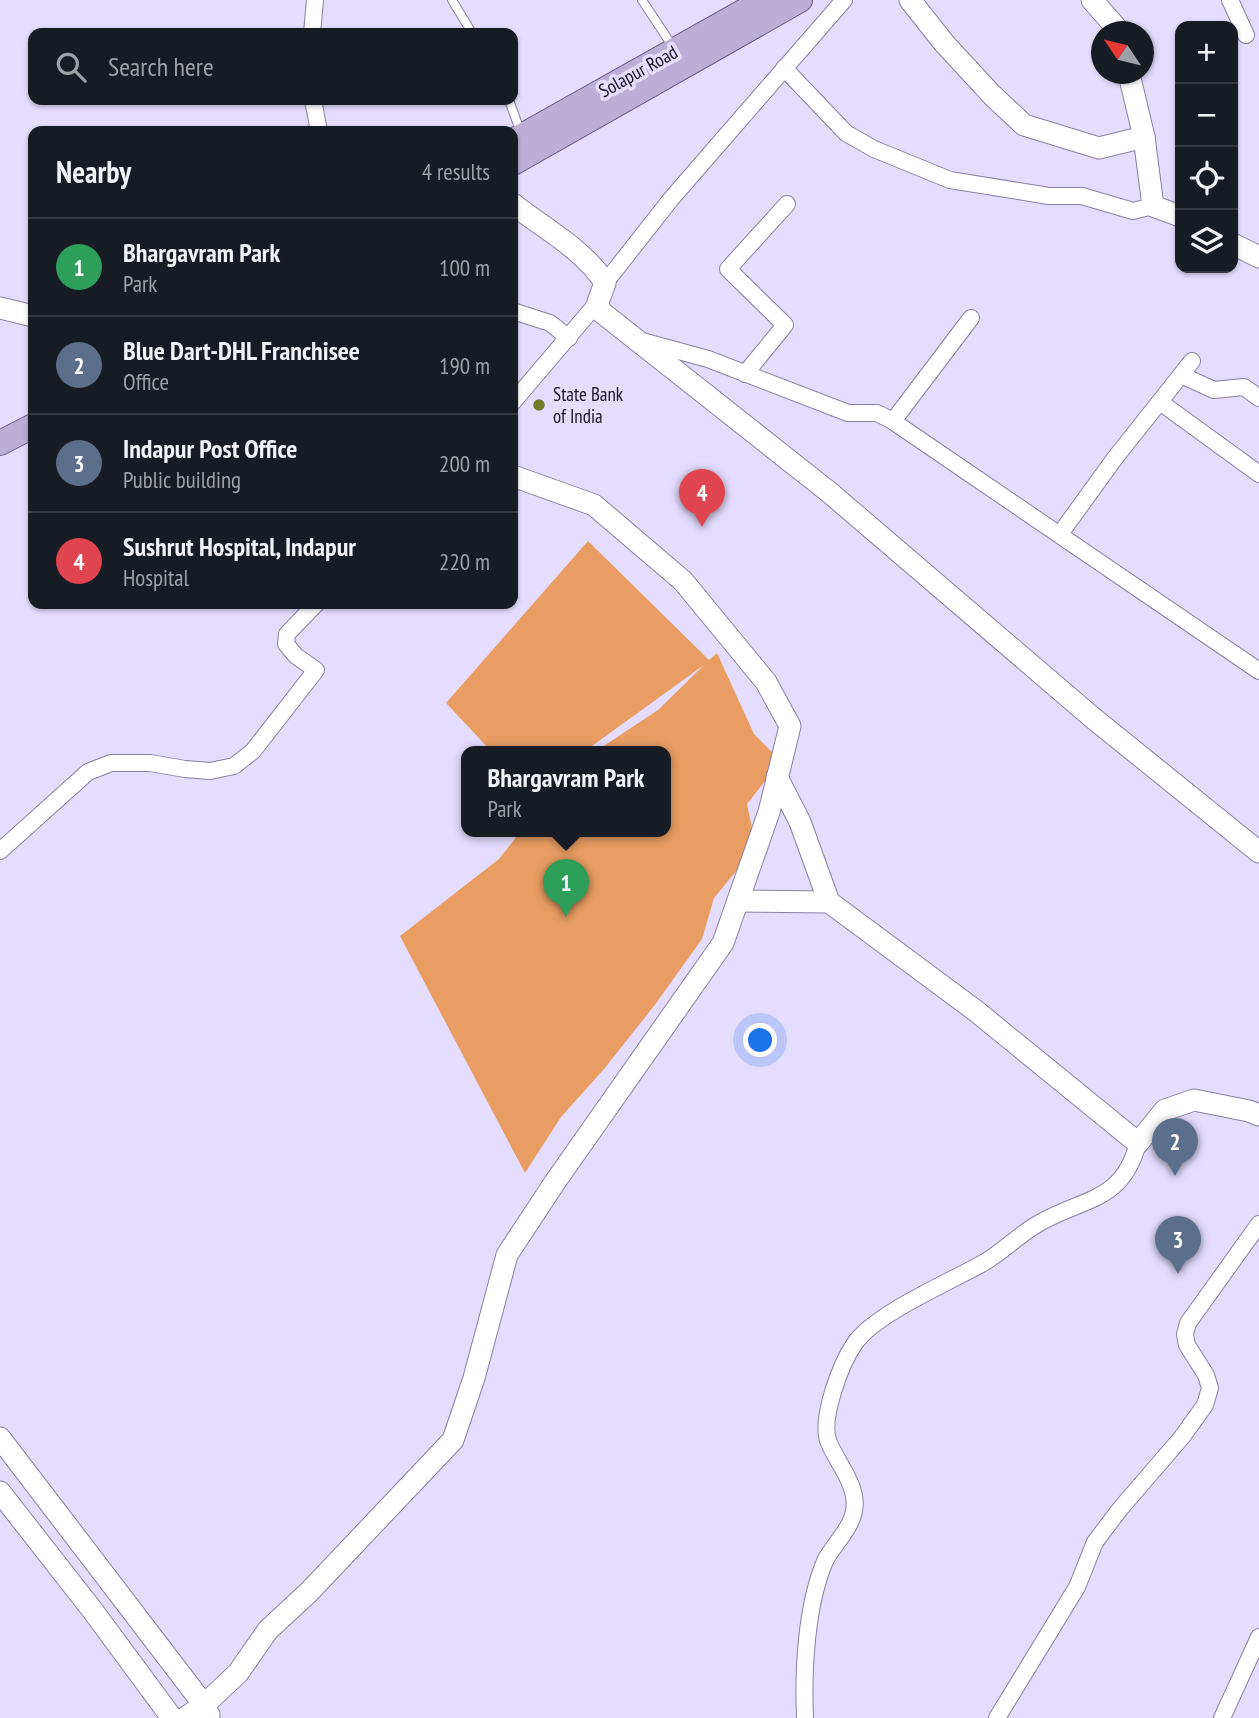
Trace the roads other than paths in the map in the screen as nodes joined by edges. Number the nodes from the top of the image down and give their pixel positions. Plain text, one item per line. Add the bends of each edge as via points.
1 (315, 0) edge
2 (452, 0) edge
3 (642, 0) edge
4 (764, 0) edge
5 (800, 0) edge
6 (844, 0) edge
7 (910, 0) edge
8 (1092, 0) edge
9 (1230, 0) edge
10 (1110, 21) edge
11 (313, 28) edge
12 (469, 28) edge
13 (1246, 35) dead end
14 (680, 58) junction
15 (784, 68) junction
16 (1131, 84) edge
17 (314, 105) edge
18 (510, 105) edge
19 (318, 126) edge
20 (515, 126) edge
21 (1144, 137) junction
22 (520, 148) edge
23 (787, 204) dead end
24 (1153, 206) junction
25 (518, 208) edge
26 (1175, 214) edge
27 (1238, 246) edge
28 (1259, 257) edge
29 (602, 292) junction
30 (518, 313) edge
31 (971, 318) dead end
32 (569, 338) junction
33 (640, 341) junction
34 (1192, 361) dead end
35 (745, 374) junction
36 (1181, 375) junction
37 (518, 396) edge
38 (1259, 398) edge
39 (1160, 402) junction
40 (28, 411) edge
41 (892, 421) junction
42 (0, 425) edge
43 (28, 429) edge
44 (0, 443) edge
45 (1259, 474) edge
46 (518, 478) edge
47 (1060, 534) junction
48 (311, 609) edge
49 (1259, 671) edge
50 (777, 777) junction
51 (0, 850) edge
52 (1259, 852) edge
53 (738, 901) junction
54 (829, 902) junction
55 (1259, 1115) edge
56 (1138, 1143) junction
57 (1259, 1224) edge
58 (0, 1438) edge
59 (0, 1492) edge
60 (112, 1584) junction
61 (85, 1601) junction
62 (1259, 1637) edge
63 (207, 1711) edge
64 (172, 1718) edge
65 (185, 1718) edge
66 (805, 1718) edge
67 (997, 1718) edge
68 (1223, 1718) edge

1 - 11 street
2 - 12 lane
3 - 14 lane
4 - 14 main road, Solapur Road
5 - 14 main road
6 - 15 street
7 - 21 street via 944,43 1024,125 1098,148
8 - 10 street
9 - 13 street
14 - 22 main road, Solapur Road
15 - 24 street via 846,134 950,180 1049,196 1082,196 1133,211
15 - 29 street via 671,199
16 - 21 street
17 - 19 street
18 - 20 lane
21 - 24 street
23 - 35 street via 728,269 785,325
24 - 26 street
25 - 29 street via 599,273
27 - 28 street
29 - 32 street
29 - 33 street via 600,311
30 - 32 street via 550,323
31 - 41 street
32 - 37 street
33 - 35 street
33 - 52 street via 829,492
34 - 36 street
35 - 41 street via 848,413 877,413
36 - 38 street via 1214,390 1244,387
36 - 39 street
39 - 45 street
39 - 47 street
40 - 42 main road
41 - 47 street
43 - 44 main road
46 - 50 street via 594,505 682,581 766,682 790,726
47 - 49 street
48 - 51 street via 287,634 286,644 316,670 253,751 234,766 210,771 111,763 88,772
50 - 53 street
50 - 54 street via 800,822
53 - 54 street
53 - 63 street via 723,943 507,1255 453,1440 268,1630
54 - 56 street via 976,1011
55 - 56 street via 1194,1100 1165,1110
56 - 66 street via 1128,1172 1115,1186 1038,1223 986,1261 896,1310 855,1343 830,1403 826,1426 828,1440 850,1484 854,1513 825,1563 814,1597
57 - 67 street via 1188,1323 1187,1345 1210,1388 1205,1405 1095,1542 1077,1587
58 - 60 street
59 - 61 street
60 - 61 street
60 - 63 street
61 - 64 street
62 - 68 street
63 - 65 street

